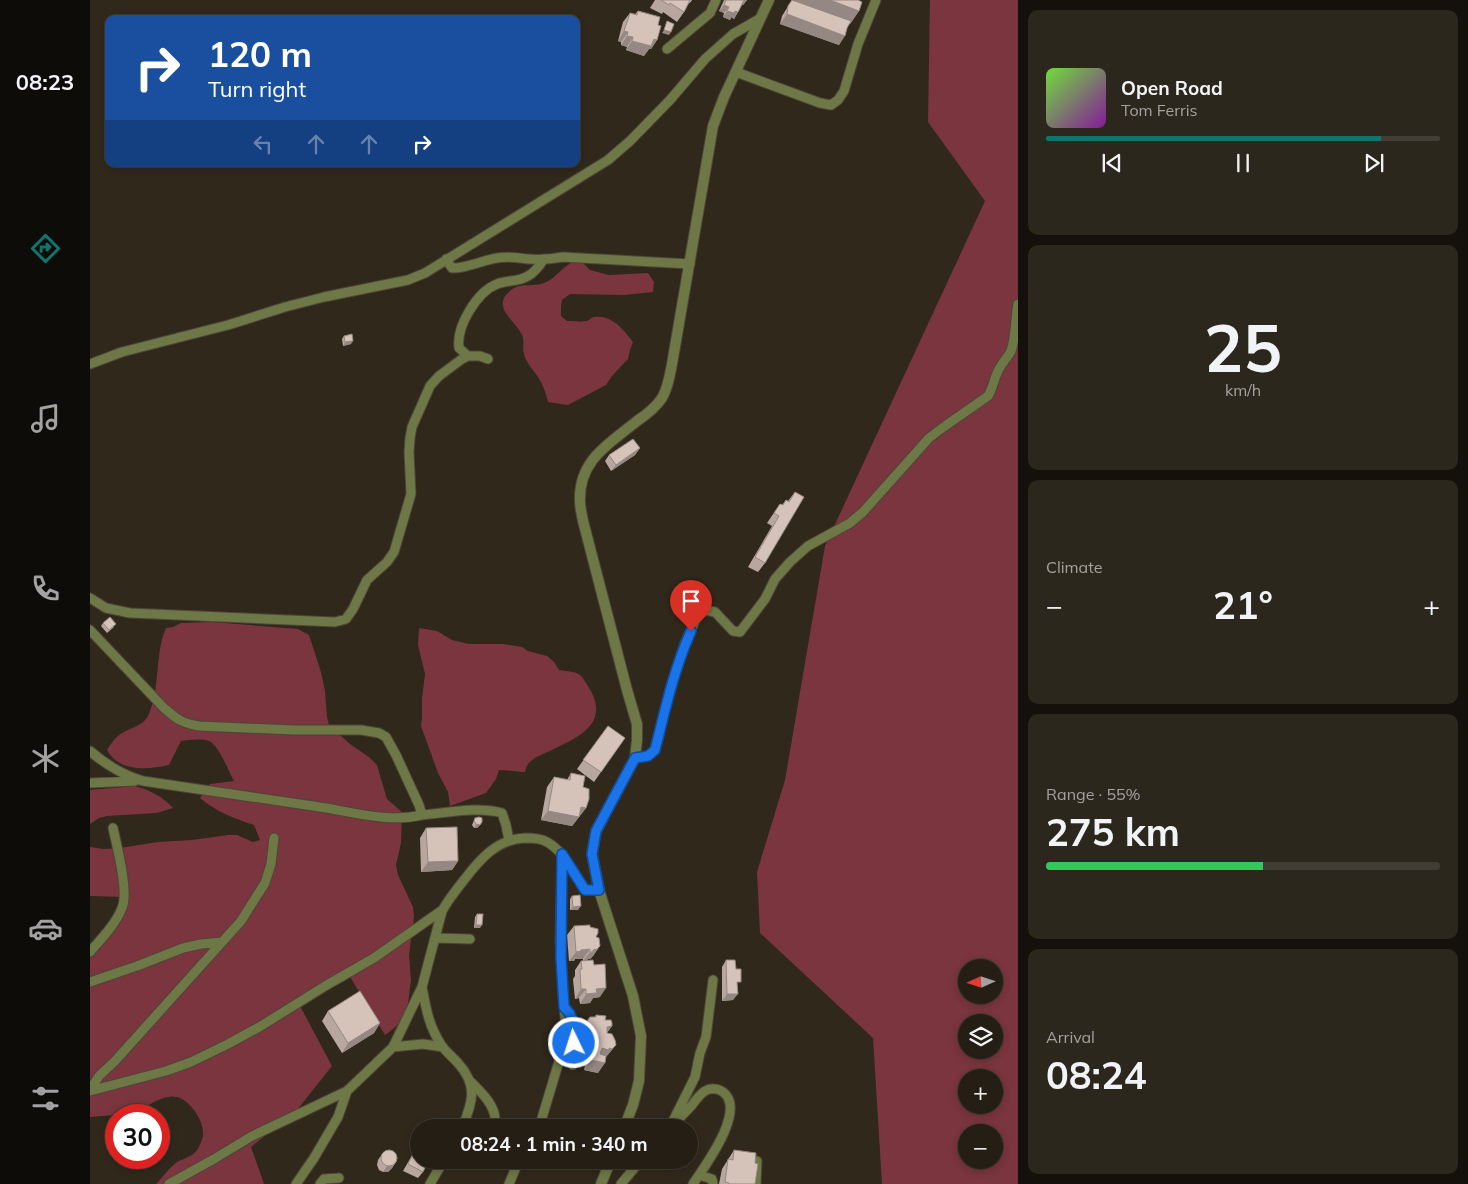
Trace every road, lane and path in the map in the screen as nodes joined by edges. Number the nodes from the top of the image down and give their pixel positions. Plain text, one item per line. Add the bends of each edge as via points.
1 (716, 0) edge
2 (769, 0) edge
3 (876, 0) edge
4 (760, 18) junction
5 (667, 49) dead end
6 (736, 72) junction
7 (446, 259) junction
8 (544, 259) junction
9 (690, 264) junction
10 (1018, 304) edge
11 (468, 356) junction
12 (488, 359) dead end
13 (90, 364) edge
14 (90, 598) edge
15 (90, 630) edge
16 (90, 751) edge
17 (635, 758) junction
18 (143, 781) junction
19 (90, 783) edge
20 (422, 815) junction
21 (113, 828) dead end
22 (274, 838) dead end
23 (509, 840) junction
24 (562, 854) junction
25 (599, 890) junction
26 (442, 911) junction
27 (435, 938) junction
28 (470, 939) dead end
29 (222, 942) junction
30 (90, 952) edge
31 (713, 980) dead end
32 (90, 982) edge
33 (422, 987) junction
34 (564, 1007) junction
35 (393, 1047) junction
36 (442, 1047) junction
37 (573, 1065) dead end
38 (471, 1082) junction
39 (90, 1091) edge
40 (347, 1091) junction
41 (466, 1119) edge
42 (496, 1119) edge
43 (542, 1119) edge
44 (628, 1119) edge
45 (674, 1119) edge
46 (678, 1119) edge
47 (757, 1161) edge
48 (439, 1169) edge
49 (515, 1169) edge
50 (607, 1169) edge
51 (633, 1169) edge
52 (699, 1175) junction
53 (339, 1178) dead end
54 (169, 1184) edge
55 (296, 1184) edge
56 (320, 1184) edge
57 (430, 1184) edge
58 (509, 1184) edge
59 (601, 1184) edge
60 (620, 1184) edge
61 (693, 1184) edge
62 (713, 1184) edge
63 (756, 1184) edge

1 - 5 street via 710,13
2 - 4 street
3 - 6 street via 858,44 844,92 831,105
4 - 6 street
4 - 7 street via 733,34 705,59 670,100 608,160
6 - 9 street via 708,145
7 - 8 street via 452,268 460,269 498,258
7 - 13 street via 408,280 285,307 122,352
8 - 9 street
8 - 11 street via 529,276 497,284 472,304 458,341 459,348
9 - 17 street via 672,364 662,399 595,455 581,484 584,521 637,724
10 - 17 street via 1010,352 988,396 929,438 850,523 808,546 796,557 775,579 740,632 733,631 715,612 704,610 696,619 671,686 655,750 648,756
11 - 12 street
11 - 14 street via 455,362 430,386 412,427 409,452 411,494 394,552 367,580 346,619 335,622 140,614 106,608
15 - 20 street via 164,708 186,724 361,730 386,737
16 - 18 street via 112,767
17 - 25 street via 596,831 592,854
18 - 19 street
18 - 20 street via 377,817
20 - 23 street via 480,810 502,813
21 - 30 street via 124,902 115,920
22 - 29 street via 265,883 241,921
23 - 24 street via 533,838 546,841
23 - 26 street via 485,854
24 - 25 street via 585,890
24 - 34 street via 560,940
25 - 44 street via 633,996 641,1036 639,1081
26 - 27 street
26 - 39 street via 374,958 228,1044 166,1071
27 - 28 street
27 - 33 street
29 - 32 street via 183,948
29 - 39 street via 99,1076
31 - 45 street via 706,1037 695,1077
33 - 35 street
33 - 36 street via 430,1026
34 - 37 street via 573,1026
34 - 43 street via 566,1034
35 - 36 street via 423,1044
35 - 40 street
36 - 38 street via 466,1072
38 - 41 street via 472,1104
38 - 42 street via 487,1099
40 - 54 street via 252,1136
40 - 55 street via 338,1116
46 - 52 street via 704,1091 719,1089 725,1093 731,1108 730,1118
47 - 63 street
48 - 57 street
49 - 58 street
50 - 59 street
51 - 60 street
52 - 61 street
52 - 62 street via 712,1179
53 - 56 street via 324,1179

